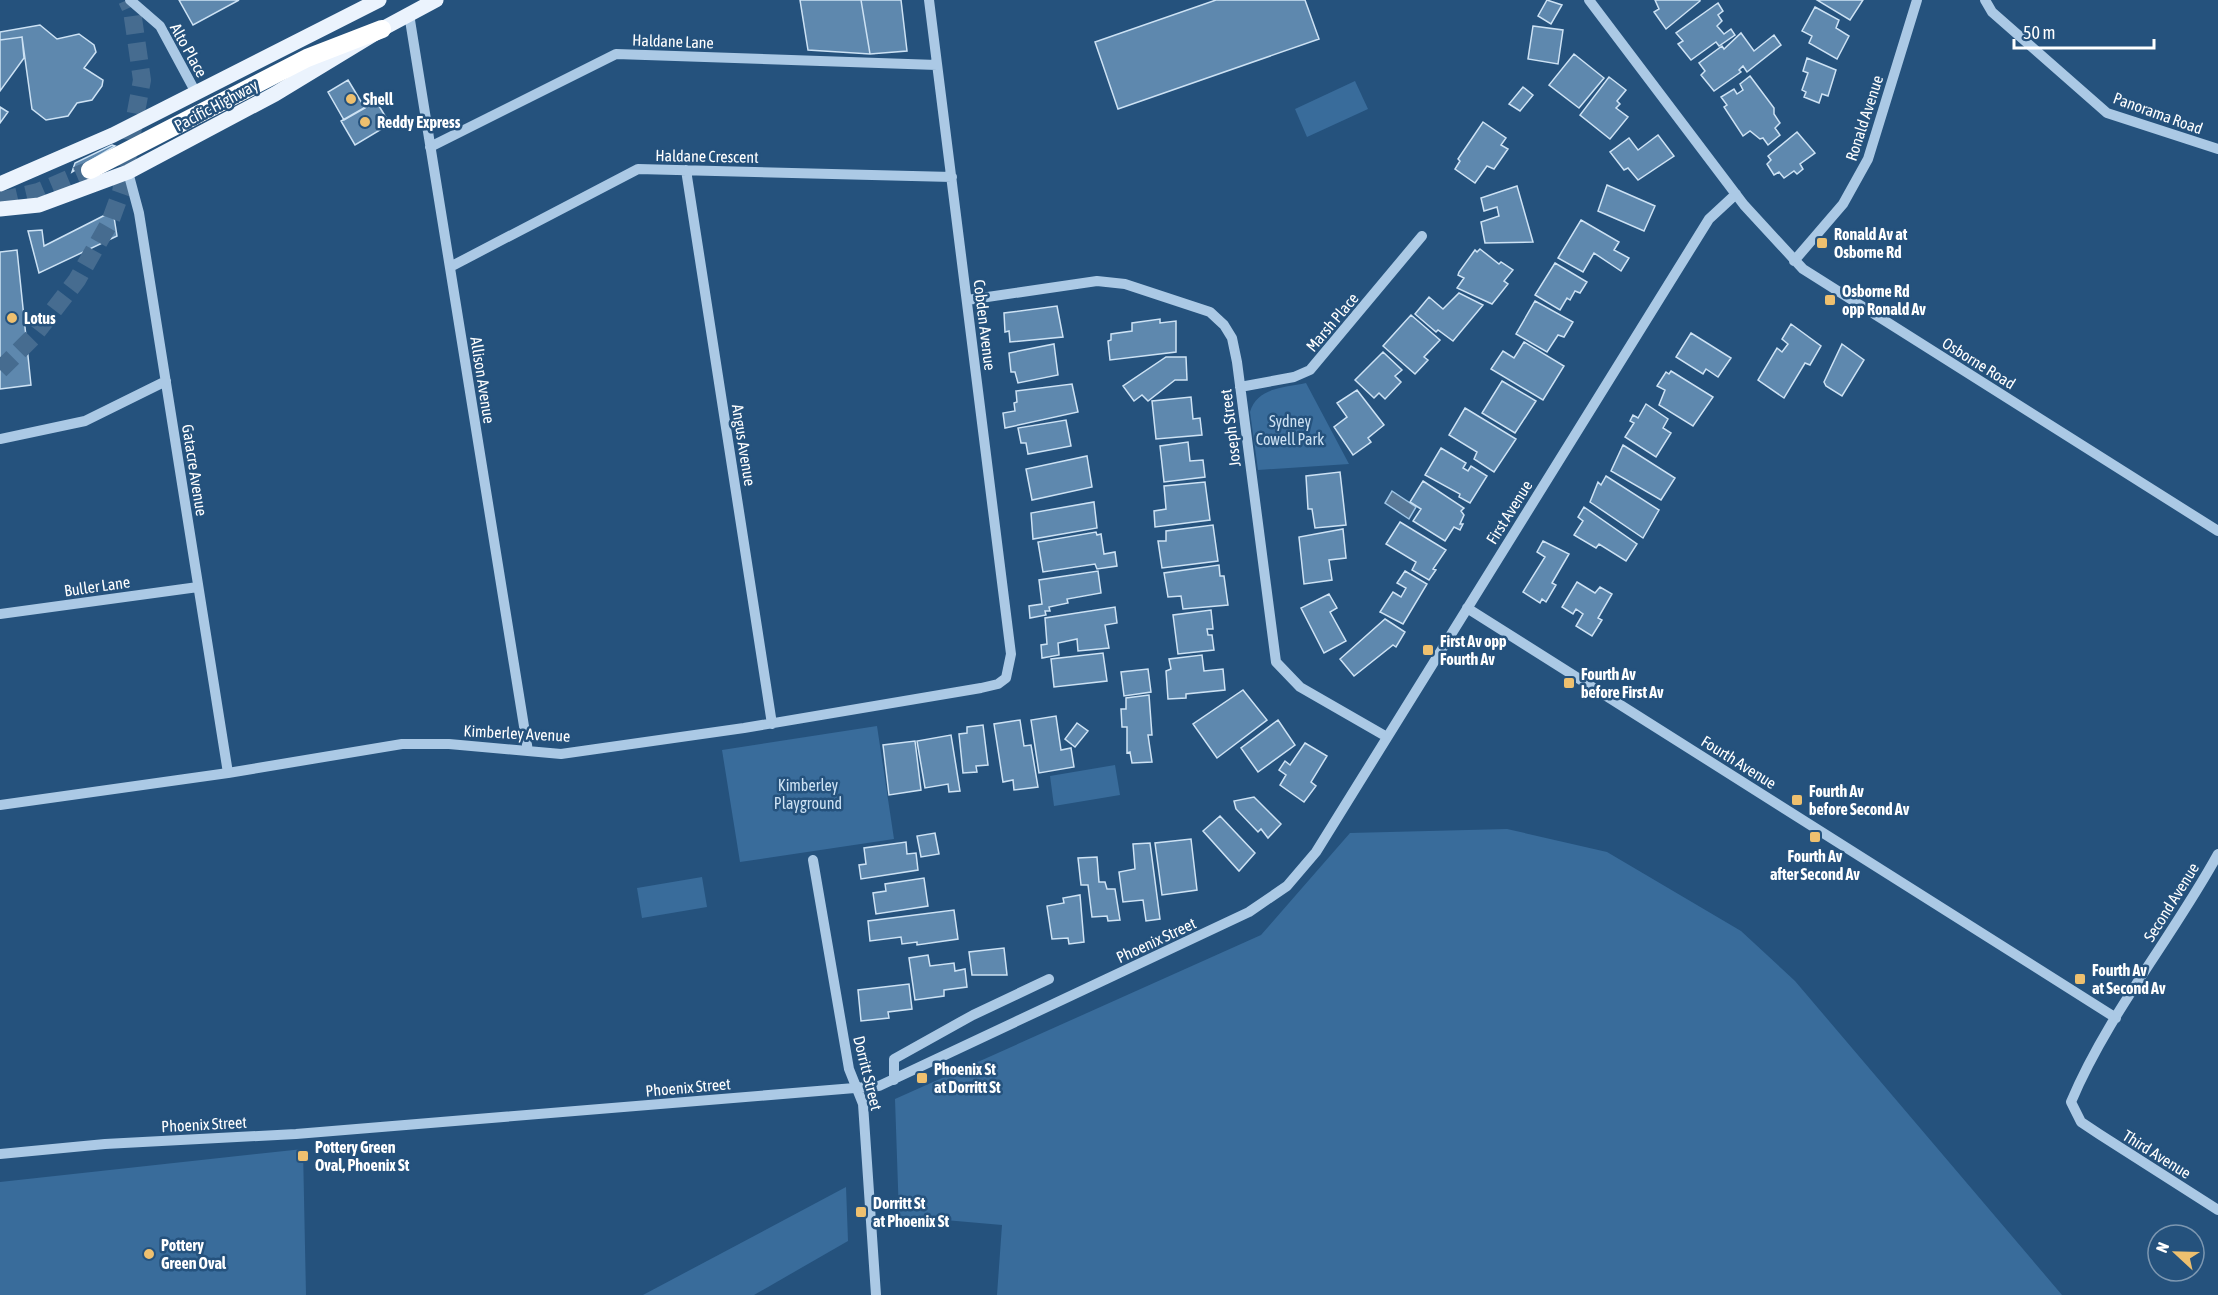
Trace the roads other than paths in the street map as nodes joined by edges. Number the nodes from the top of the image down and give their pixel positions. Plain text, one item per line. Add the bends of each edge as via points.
1 (130, 0) edge
2 (379, 0) edge
3 (436, 0) edge
4 (929, 0) edge
5 (1589, 0) edge
6 (1917, 0) edge
7 (1985, 0) edge
8 (409, 14) junction
9 (382, 29) junction
10 (937, 65) junction
11 (195, 91) junction
12 (430, 147) junction
13 (2218, 149) edge
14 (90, 170) tunnel mouth
15 (686, 170) junction
16 (128, 172) junction
17 (952, 177) junction
18 (0, 184) edge
19 (1736, 194) junction
20 (0, 209) edge
21 (1422, 236) dead end
22 (1794, 261) junction
23 (450, 267) junction
24 (967, 300) junction
25 (166, 381) junction
26 (1240, 387) junction
27 (0, 439) edge
28 (2218, 531) edge
29 (198, 587) junction
30 (1467, 608) junction
31 (0, 615) edge
32 (1011, 654) joint
33 (772, 724) junction
34 (1387, 737) junction
35 (528, 751) junction
36 (228, 773) junction
37 (0, 805) edge
38 (1316, 852) joint
39 (813, 860) dead end
40 (2216, 862) edge
41 (1049, 980) dead end
42 (2116, 1018) junction
43 (894, 1080) junction
44 (858, 1088) junction
45 (2082, 1122) joint
46 (0, 1154) edge
47 (2218, 1209) edge
48 (876, 1295) edge

1 - 11 street, Alto Place via 160,26
2 - 11 main road, Pacific Highway
3 - 8 main road, Pacific Highway
4 - 10 street, Cobden Avenue
5 - 19 street, Osborne Road
6 - 22 street, Ronald Avenue via 1864,167 1843,204
7 - 13 street, Panorama Road via 1992,12 2107,113
8 - 9 main road, Pacific Highway
8 - 12 street, Allison Avenue
9 - 14 highway via 307,58
9 - 16 main road, Pacific Highway via 275,94
10 - 12 street, Haldane Lane via 616,54
10 - 17 street, Cobden Avenue
11 - 18 main road, Pacific Highway via 113,135
12 - 23 street, Allison Avenue
15 - 17 street, Haldane Crescent
15 - 23 street, Haldane Crescent via 638,169
15 - 33 street, Angus Avenue
16 - 20 main road, Pacific Highway via 39,205
16 - 25 street, Gatacre Avenue via 137,201
17 - 24 street, Cobden Avenue
19 - 22 street, Osborne Road
19 - 30 street, First Avenue via 1709,219
21 - 26 street, Marsh Place via 1310,370 1294,377
22 - 28 street, Osborne Road via 1813,277
23 - 35 street, Allison Avenue
24 - 26 street, Joseph Street via 1097,281 1125,284 1184,301 1210,312 1224,325 1232,338
24 - 32 street, Cobden Avenue
25 - 27 street via 85,421
25 - 29 street, Gatacre Avenue
26 - 34 street, Joseph Street via 1276,662 1300,687
29 - 31 street, Buller Lane
29 - 36 street, Gatacre Avenue
30 - 34 street, First Avenue
30 - 42 street, Fourth Avenue
32 - 33 street, Kimberley Avenue via 1006,678 998,684
33 - 35 street, Kimberley Avenue via 561,754
34 - 38 street, First Avenue
35 - 36 street, Kimberley Avenue via 402,744
36 - 37 street, Kimberley Avenue
38 - 43 street, Phoenix Street via 1287,886 1249,912
39 - 44 street, Dorritt Street via 849,1070
40 - 42 street, Second Avenue
41 - 43 street via 973,1015 894,1059
42 - 45 street, Second Avenue via 2071,1102
43 - 44 street, Phoenix Street
44 - 46 street, Phoenix Street
44 - 48 street, Dorritt Street via 864,1112
45 - 47 street, Third Avenue

